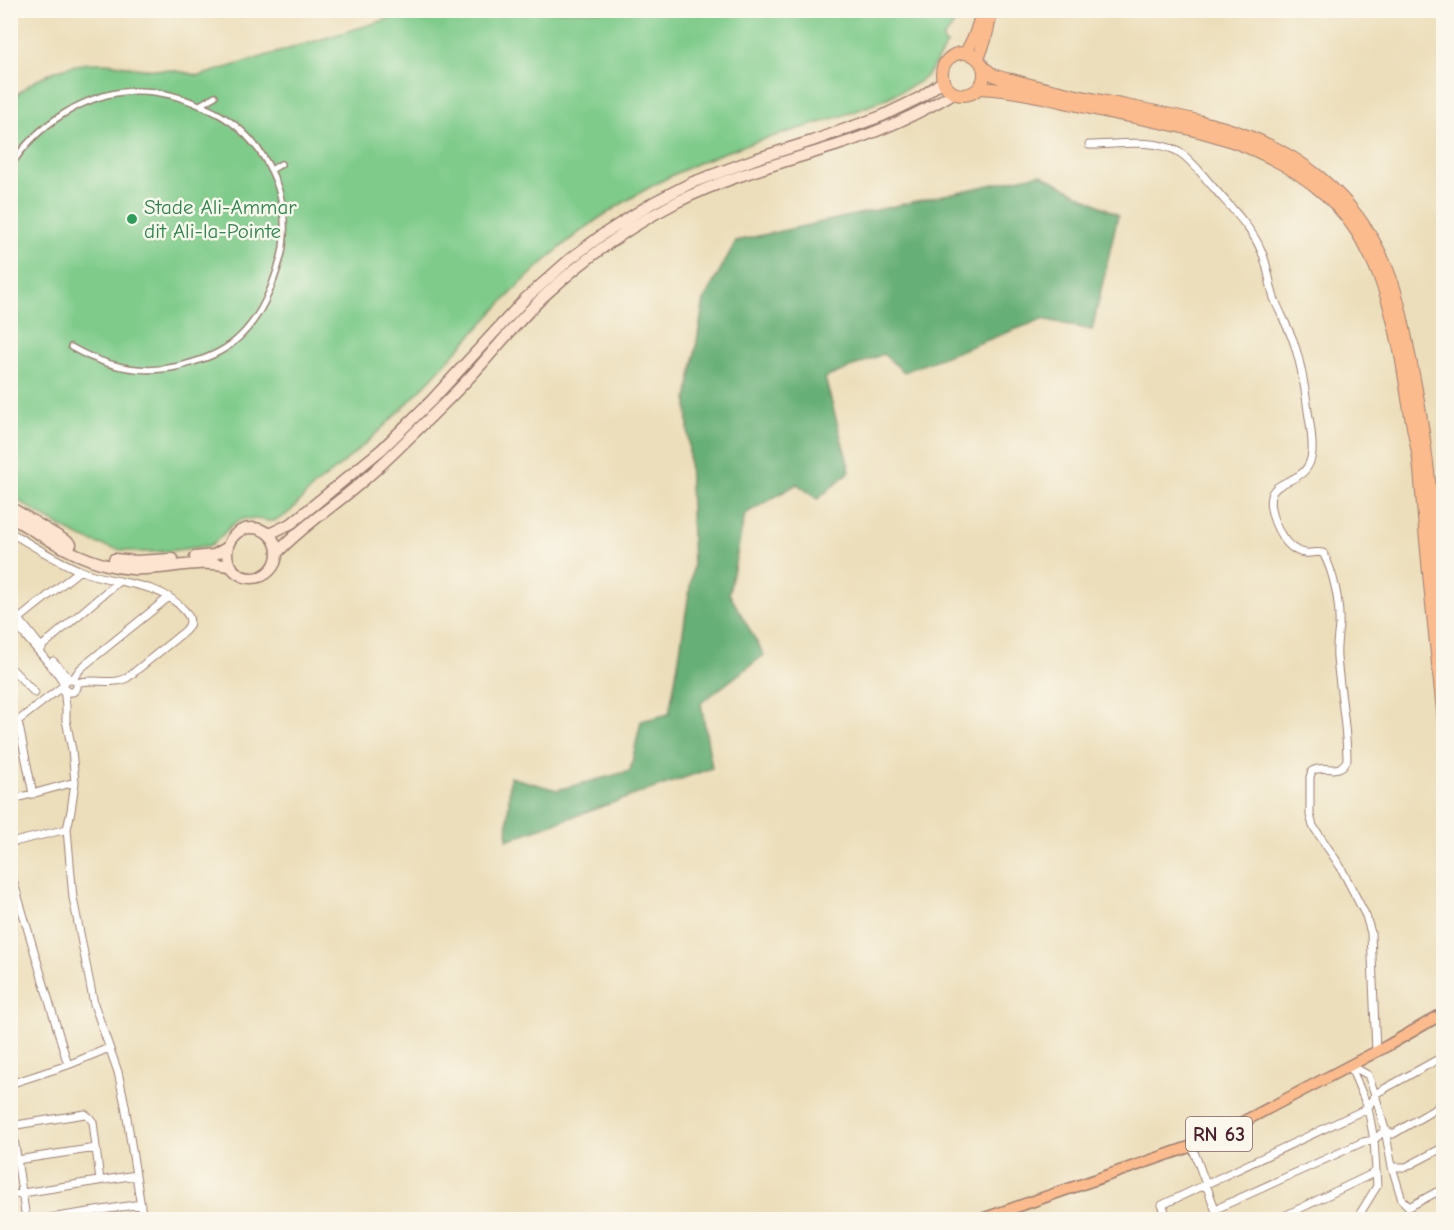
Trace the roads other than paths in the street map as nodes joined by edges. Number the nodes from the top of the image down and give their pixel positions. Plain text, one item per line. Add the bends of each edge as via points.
1 (983, 10) edge
2 (992, 10) edge
3 (966, 53) junction
4 (981, 63) junction
5 (943, 81) junction
6 (979, 88) junction
7 (954, 93) junction
8 (215, 96) dead end
9 (200, 105) junction
10 (1089, 145) dead end
11 (281, 164) dead end
12 (10, 167) edge
13 (271, 170) junction
14 (71, 347) dead end
15 (10, 507) edge
16 (10, 517) edge
17 (10, 532) edge
18 (269, 534) junction
19 (228, 547) junction
20 (277, 553) junction
21 (232, 567) junction
22 (80, 571) junction
23 (119, 581) junction
24 (169, 597) junction
25 (14, 621) edge
26 (1443, 630) edge
27 (41, 647) junction
28 (10, 667) edge
29 (69, 684) junction
30 (34, 693) dead end
31 (18, 721) junction
32 (1443, 721) edge
33 (10, 727) edge
34 (75, 782) junction
35 (33, 794) junction
36 (10, 800) edge
37 (67, 829) junction
38 (10, 843) edge
39 (10, 870) edge
40 (13, 890) edge
41 (1443, 1013) edge
42 (109, 1048) junction
43 (1376, 1051) junction
44 (1443, 1056) edge
45 (68, 1065) junction
46 (1350, 1065) junction
47 (10, 1084) edge
48 (1375, 1094) junction
49 (1443, 1104) edge
50 (1368, 1108) junction
51 (11, 1126) edge
52 (1385, 1130) junction
53 (1374, 1140) junction
54 (1192, 1146) junction
55 (1443, 1146) edge
56 (96, 1148) junction
57 (14, 1161) edge
58 (1392, 1167) junction
59 (1376, 1172) junction
60 (136, 1175) junction
61 (100, 1181) junction
62 (1206, 1185) junction
63 (1443, 1188) edge
64 (22, 1194) junction
65 (10, 1195) edge
66 (141, 1204) junction
67 (1216, 1209) junction
68 (25, 1212) dead end
69 (1356, 1219) edge
70 (37, 1220) edge
71 (143, 1220) edge
72 (979, 1220) edge
73 (1169, 1220) edge
74 (1219, 1220) edge
75 (1275, 1220) edge

1 - 3 highway
2 - 4 highway
3 - 4 highway
3 - 5 highway via 947,60 942,68
4 - 6 highway via 984,76
4 - 26 highway via 995,76 1246,135 1311,169 1353,211 1386,266 1400,309 1424,434
5 - 7 highway
5 - 18 main road via 882,116 691,183 602,235 525,299 382,448 292,522
6 - 7 highway via 968,95
6 - 32 highway via 1165,122 1238,142 1303,177 1349,221 1379,274 1400,351 1419,458
7 - 20 main road via 877,131 711,186 611,241 544,297 397,450
8 - 9 street
9 - 12 street via 151,91 96,98 53,121
9 - 13 street via 242,130
10 - 43 street via 1161,146 1188,159 1256,240 1293,341 1304,384 1312,451 1305,471 1272,491 1271,508 1289,545 1300,552 1323,553 1335,588 1339,617 1337,661 1347,760 1338,769 1312,771 1310,815 1366,916 1371,933
11 - 13 street
13 - 14 street via 284,217 281,258 263,306 238,338 201,361 156,370 118,366
15 - 19 main road via 77,547 114,559 147,561 207,556
16 - 21 main road via 69,551 108,565 132,569 210,563
17 - 22 street
18 - 19 main road via 255,528 245,529 236,534
18 - 20 main road
19 - 21 main road
20 - 21 main road via 272,567 260,576 244,576
22 - 23 street
22 - 25 street
23 - 24 street
23 - 27 street
24 - 29 street via 81,668
24 - 29 street via 190,618 185,631 123,681 86,680
25 - 27 street
25 - 29 street
27 - 29 street
28 - 30 street
29 - 31 street
29 - 34 street via 66,720
31 - 33 street
31 - 35 street
34 - 35 street
34 - 37 street
35 - 36 street
37 - 38 street
37 - 42 street via 75,910 94,1004
39 - 40 street
40 - 45 street
41 - 43 main road, RN 63
42 - 45 street
42 - 60 street via 118,1072
43 - 46 main road, RN 63
44 - 48 street
45 - 47 street
46 - 48 street via 1368,1075
46 - 50 street
46 - 54 main road, RN 63
48 - 50 street
48 - 52 street
49 - 52 street via 1393,1134
50 - 53 street
50 - 62 street
51 - 56 street via 85,1114 93,1122
51 - 57 street
52 - 53 street
52 - 58 street
53 - 59 street
53 - 67 street
54 - 62 street
54 - 72 main road, RN 63
55 - 58 street via 1406,1167
56 - 57 street
56 - 61 street
57 - 64 street
58 - 63 street via 1402,1200 1409,1207
59 - 69 street via 1377,1186
59 - 75 street
60 - 61 street
60 - 66 street
61 - 64 street
62 - 67 street
62 - 73 street via 1162,1205
64 - 65 street
64 - 68 street
66 - 70 street
66 - 71 street
67 - 74 street

